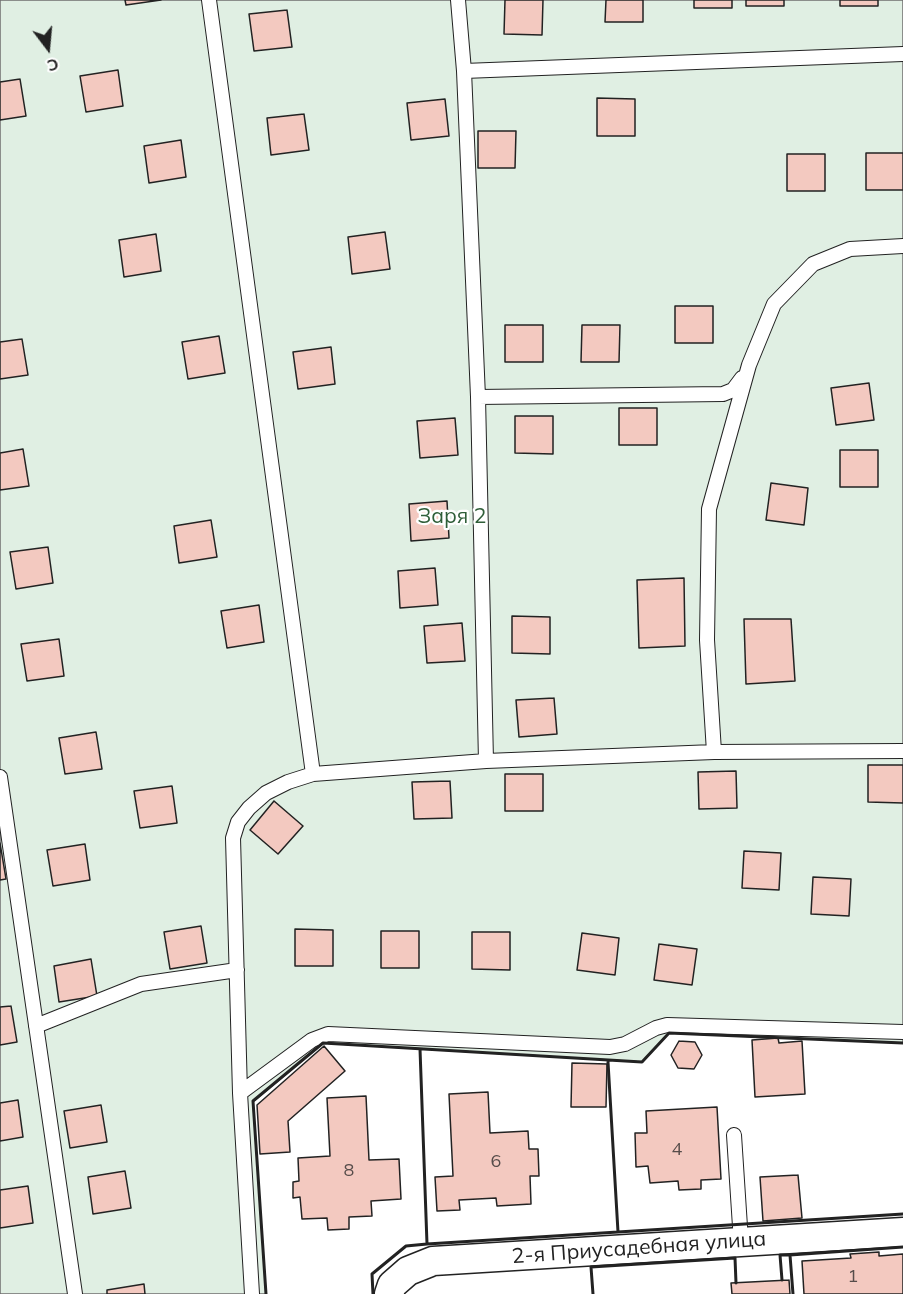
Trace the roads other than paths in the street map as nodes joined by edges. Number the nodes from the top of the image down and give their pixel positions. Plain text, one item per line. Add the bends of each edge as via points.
1 (209, 0) edge
2 (458, 0) edge
3 (903, 54) edge
4 (464, 71) junction
5 (903, 246) edge
6 (749, 365) junction
7 (478, 397) junction
8 (903, 751) edge
9 (714, 752) junction
10 (486, 761) junction
11 (313, 774) junction
12 (0, 777) edge
13 (237, 970) junction
14 (36, 1026) junction
15 (903, 1032) edge
16 (240, 1093) junction
17 (734, 1135) dead end
18 (903, 1232) edge
19 (741, 1242) junction
20 (75, 1294) edge
21 (252, 1294) edge
22 (389, 1294) edge

1 - 11 lane
2 - 4 lane
3 - 4 lane
4 - 7 lane
5 - 6 lane via 850,249 813,264 774,304
6 - 7 lane via 739,384 723,394
6 - 9 lane via 709,509 707,640
7 - 10 lane
8 - 9 lane
9 - 10 lane
10 - 11 lane
11 - 13 lane via 266,793 238,822 233,838
12 - 14 lane
13 - 14 lane via 141,984
13 - 16 lane
14 - 20 lane
15 - 16 lane via 667,1025 610,1047 328,1034 312,1040
16 - 21 lane
17 - 19 lane
18 - 19 street, 2-я Приусадебная улица
19 - 22 street, 2-я Приусадебная улица via 433,1261 408,1271 392,1285

